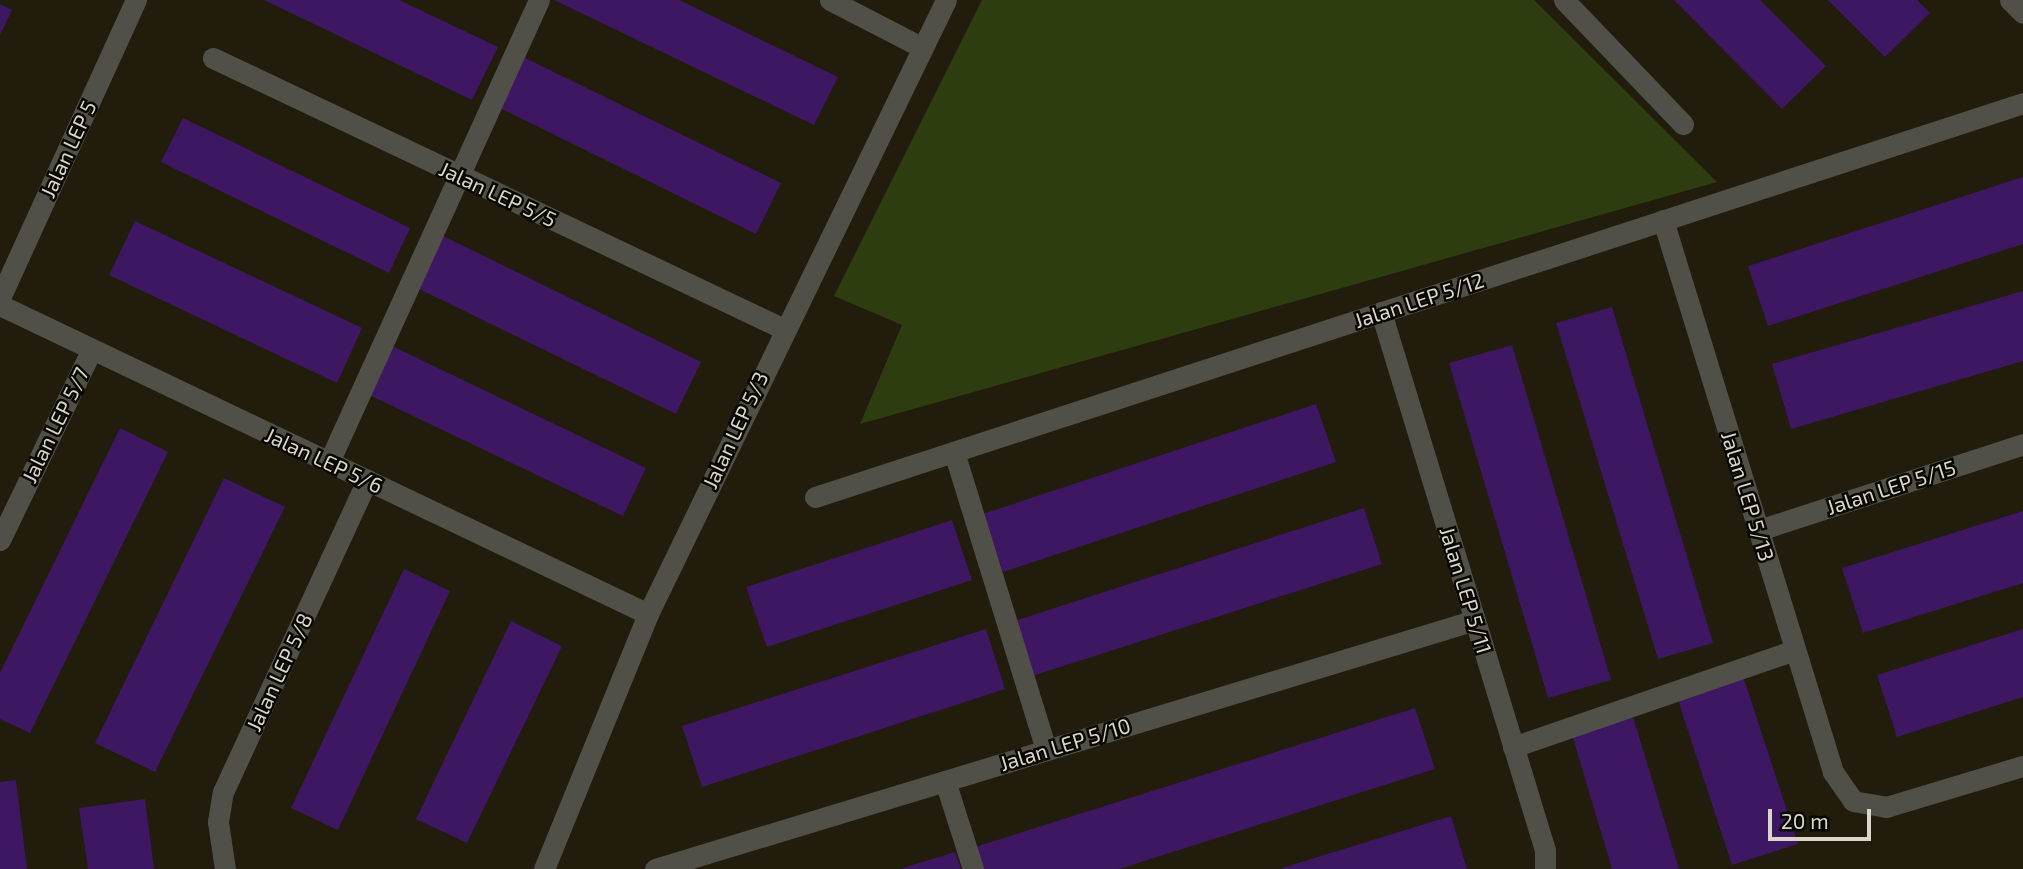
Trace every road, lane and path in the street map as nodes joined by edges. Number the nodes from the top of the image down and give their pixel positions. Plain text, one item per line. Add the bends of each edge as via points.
1 (136, 0) edge
2 (539, 0) edge
3 (830, 0) edge
4 (946, 0) edge
5 (1564, 0) edge
6 (2010, 0) edge
7 (2023, 13) edge
8 (921, 47) junction
9 (213, 58) dead end
10 (2023, 103) edge
11 (1683, 124) dead end
12 (459, 175) junction
13 (1663, 220) junction
14 (0, 298) edge
15 (0, 305) edge
16 (1381, 312) junction
17 (784, 329) junction
18 (92, 349) junction
19 (2023, 444) edge
20 (954, 452) junction
21 (329, 462) junction
22 (367, 480) junction
23 (815, 497) dead end
24 (1759, 530) junction
25 (0, 540) edge
26 (648, 614) junction
27 (1475, 620) junction
28 (1796, 650) junction
29 (1513, 747) junction
30 (1046, 750) junction
31 (2023, 766) edge
32 (945, 781) junction
33 (225, 869) edge
34 (544, 869) edge
35 (655, 869) edge
36 (973, 869) edge
37 (1545, 869) edge

1 - 14 street, Jalan LEP 5
2 - 12 street
3 - 8 street
4 - 8 street, Jalan LEP 5/3
5 - 11 street
6 - 7 street
8 - 17 street, Jalan LEP 5/3
9 - 12 street, Jalan LEP 5/5
10 - 13 street, Jalan LEP 5/12
12 - 17 street, Jalan LEP 5/5
12 - 21 street
13 - 16 street, Jalan LEP 5/12
13 - 24 street, Jalan LEP 5/13
15 - 18 street, Jalan LEP 5/6
16 - 20 street, Jalan LEP 5/12
16 - 27 street, Jalan LEP 5/11
17 - 26 street, Jalan LEP 5/3
18 - 21 street, Jalan LEP 5/6
18 - 25 street, Jalan LEP 5/7
19 - 24 street, Jalan LEP 5/15
20 - 23 street, Jalan LEP 5/12
20 - 30 street
21 - 22 street, Jalan LEP 5/6
22 - 26 street, Jalan LEP 5/6
22 - 33 street, Jalan LEP 5/8 via 223,792 218,822
24 - 28 street, Jalan LEP 5/13
26 - 34 street, Jalan LEP 5/3
27 - 29 street, Jalan LEP 5/11
27 - 30 street, Jalan LEP 5/10
28 - 29 street
28 - 31 street, Jalan LEP 5/13 via 1833,772 1853,801 1886,807
29 - 37 street, Jalan LEP 5/11 via 1545,850
30 - 32 street, Jalan LEP 5/10
32 - 35 street, Jalan LEP 5/10
32 - 36 street

